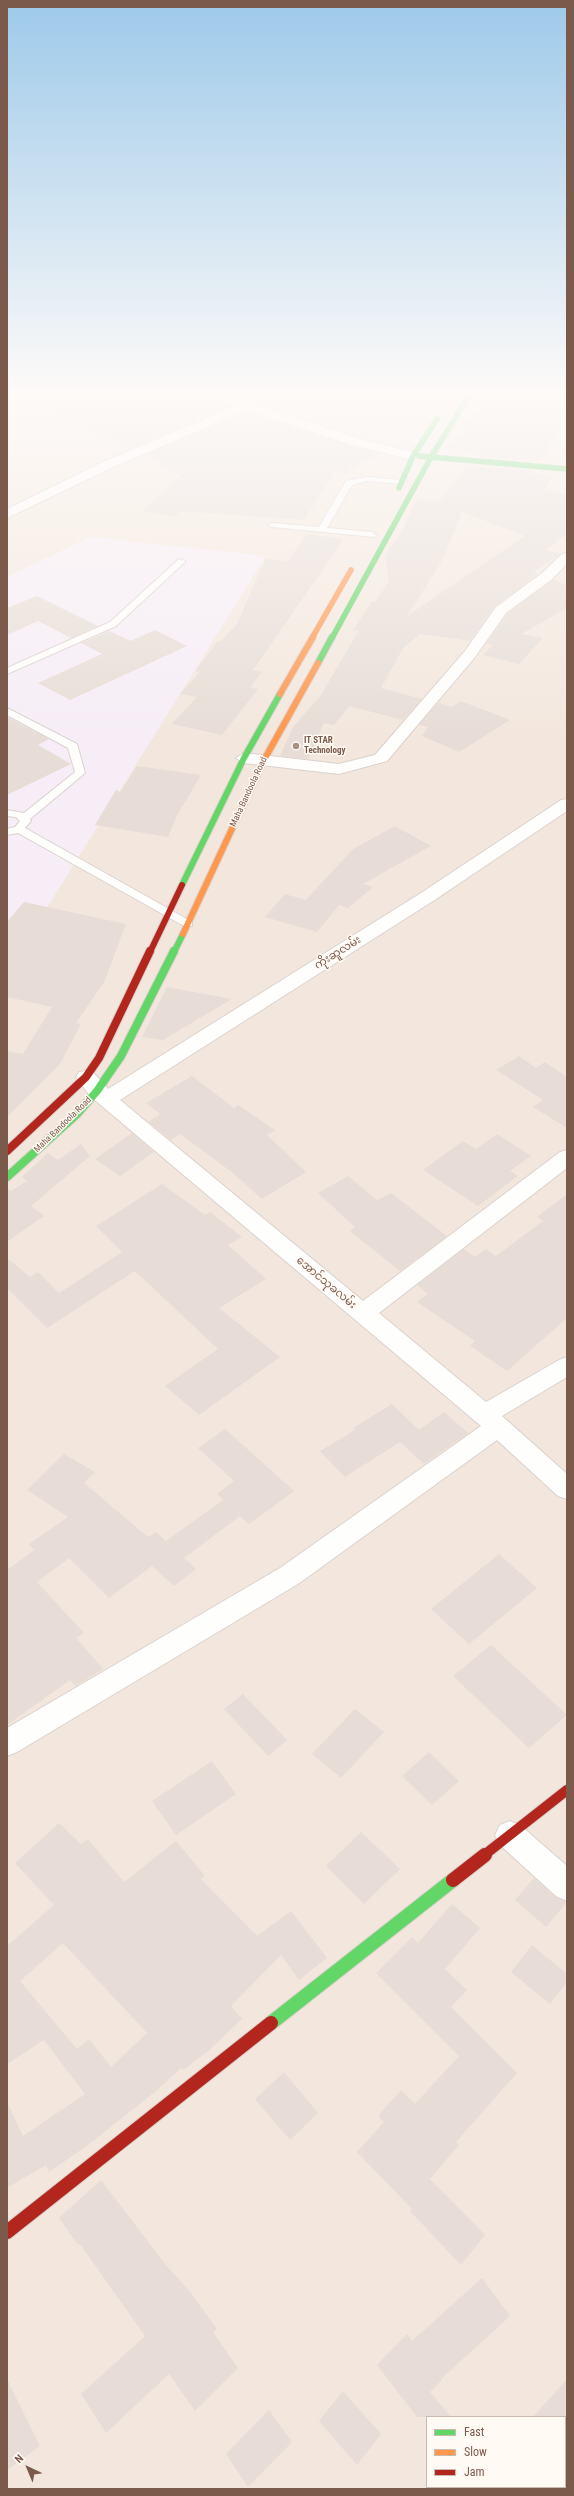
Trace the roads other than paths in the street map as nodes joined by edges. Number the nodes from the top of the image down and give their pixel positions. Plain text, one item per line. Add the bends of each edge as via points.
1 (25, 505) edge
2 (337, 505) edge
3 (404, 505) edge
4 (7, 514) edge
5 (272, 525) dead end
6 (322, 530) junction
7 (372, 535) dead end
8 (567, 557) edge
9 (182, 561) dead end
10 (356, 562) dead end
11 (7, 671) edge
12 (7, 711) edge
13 (244, 758) junction
14 (264, 760) junction
15 (567, 804) edge
16 (7, 813) edge
17 (25, 818) junction
18 (19, 829) junction
19 (7, 832) edge
20 (170, 913) junction
21 (188, 924) junction
22 (97, 1089) junction
23 (7, 1151) edge
24 (567, 1157) edge
25 (7, 1177) edge
26 (362, 1314) junction
27 (567, 1366) edge
28 (491, 1421) junction
29 (567, 1489) edge
30 (7, 1743) edge
31 (567, 1790) edge
32 (510, 1835) junction
33 (567, 1886) edge
34 (7, 2232) edge

1 - 4 street
2 - 6 lane
3 - 14 main road, Maha Bandoola Road
5 - 6 lane
6 - 7 lane
8 - 14 street via 546,577 501,610 470,654 381,758 339,769
9 - 11 lane via 113,624
10 - 13 main road, Maha Bandoola Road
12 - 17 lane via 73,746 80,773
13 - 14 street
13 - 20 main road, Maha Bandoola Road
14 - 21 main road, Maha Bandoola Road
15 - 22 street, ကိုးဆူလမ်း via 427,897
16 - 17 lane via 19,814
17 - 18 lane via 25,824
18 - 19 lane
18 - 20 lane
20 - 21 lane
20 - 22 main road, Maha Bandoola Road via 99,1058
21 - 22 main road, Maha Bandoola Road via 121,1056
22 - 23 main road, Maha Bandoola Road via 59,1104
22 - 25 main road, Maha Bandoola Road via 77,1114
22 - 26 street, အောင်သုခလမ်း
24 - 26 street
26 - 28 street, အောင်သုခလမ်း
27 - 28 street
28 - 29 street, အောင်သုခလမ်း
28 - 30 street via 289,1576
31 - 32 main road
32 - 33 street
32 - 34 main road

